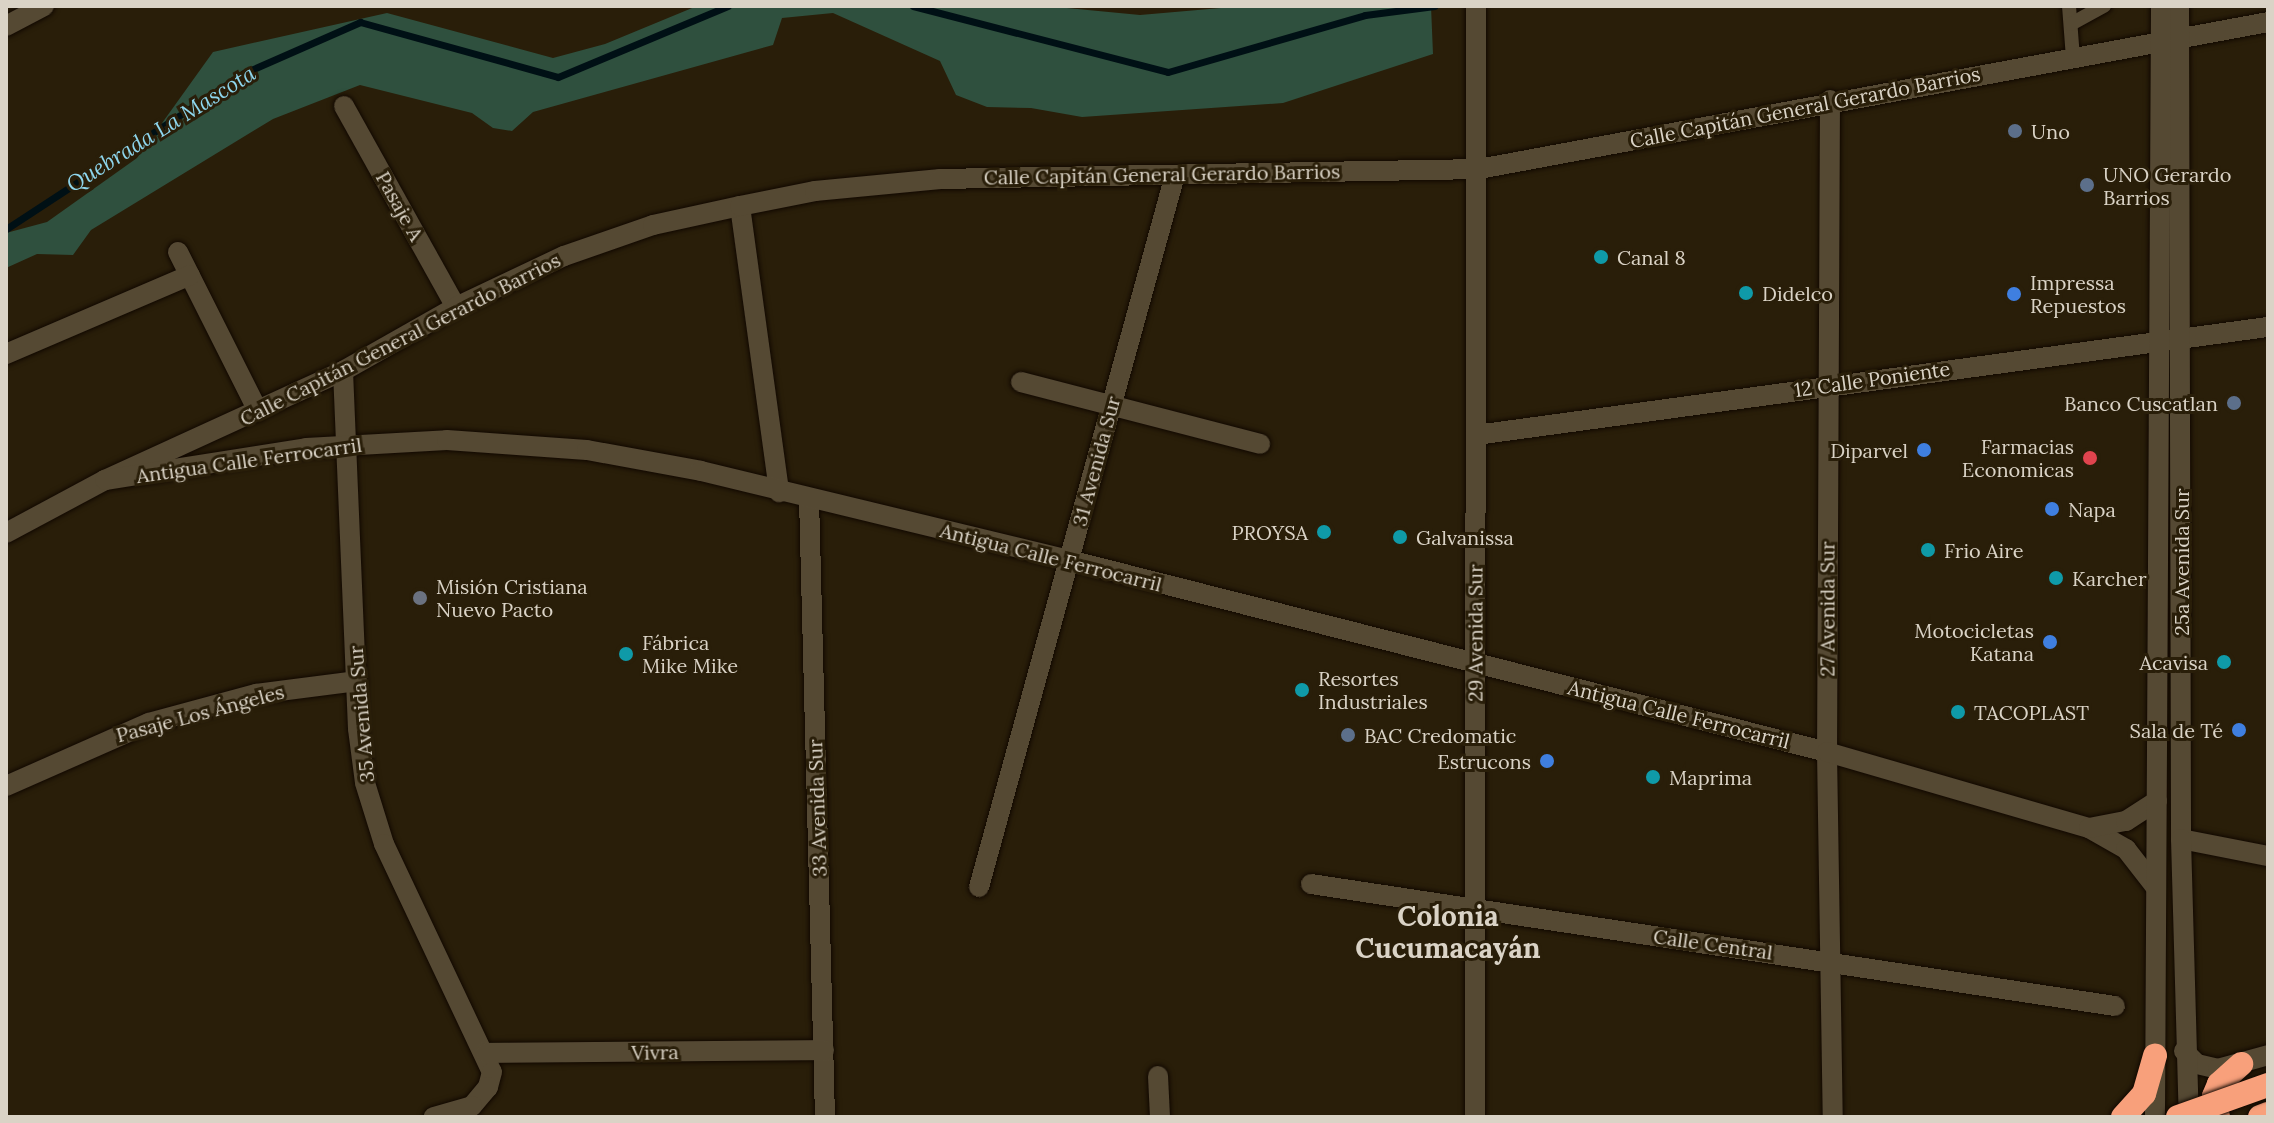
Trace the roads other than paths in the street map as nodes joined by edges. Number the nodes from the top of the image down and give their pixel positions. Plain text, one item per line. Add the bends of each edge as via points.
1 (44, 6) edge
2 (1476, 6) edge
3 (2069, 6) edge
4 (2104, 6) edge
5 (2161, 6) edge
6 (2179, 6) edge
7 (2268, 22) edge
8 (2071, 24) junction
9 (6, 26) edge
10 (2169, 39) junction
11 (2073, 58) junction
12 (1830, 100) junction
13 (344, 106) dead end
14 (1479, 169) junction
15 (1175, 175) junction
16 (740, 206) junction
17 (178, 252) dead end
18 (190, 275) junction
19 (456, 307) junction
20 (2268, 327) edge
21 (2182, 338) junction
22 (2160, 340) junction
23 (6, 354) edge
24 (343, 371) junction
25 (1021, 382) dead end
26 (1827, 385) junction
27 (1111, 405) junction
28 (258, 411) junction
29 (1476, 435) junction
30 (348, 444) junction
31 (1260, 444) dead end
32 (105, 480) junction
33 (779, 492) junction
34 (809, 498) junction
35 (6, 533) edge
36 (1069, 560) junction
37 (1474, 663) junction
38 (357, 681) junction
39 (1827, 752) junction
40 (6, 786) edge
41 (2157, 801) junction
42 (2089, 828) junction
43 (2181, 839) junction
44 (2268, 856) edge
45 (1311, 884) dead end
46 (2154, 885) junction
47 (979, 887) dead end
48 (1477, 912) junction
49 (1830, 960) junction
50 (2115, 1006) dead end
51 (824, 1050) junction
52 (2184, 1051) junction
53 (486, 1053) junction
54 (2268, 1055) edge
55 (2155, 1056) junction
56 (2241, 1064) junction
57 (1158, 1076) dead end
58 (2268, 1085) edge
59 (467, 1114) edge
60 (2268, 1114) edge
61 (434, 1117) edge
62 (825, 1117) edge
63 (1160, 1117) edge
64 (1475, 1117) edge
65 (1833, 1117) edge
66 (2123, 1117) edge
67 (2155, 1117) edge
68 (2178, 1117) edge
69 (2189, 1117) edge
70 (2218, 1117) edge
71 (2260, 1117) edge

1 - 9 street
2 - 14 street, 29 Avenida Sur
3 - 8 lane
4 - 8 lane
5 - 10 street, 25a Avenida Sur
6 - 10 street, 25a Avenida Sur
7 - 10 street, Calle Capitán General Gerardo Barrios
8 - 11 lane
10 - 11 street, Calle Capitán General Gerardo Barrios
10 - 21 street, 25a Avenida Sur
10 - 22 street, 25a Avenida Sur
11 - 12 street, Calle Capitán General Gerardo Barrios
12 - 14 street, Calle Capitán General Gerardo Barrios
12 - 26 street, 27 Avenida Sur
13 - 19 street, Pasaje A
14 - 15 street, Calle Capitán General Gerardo Barrios
14 - 29 street, 29 Avenida Sur
15 - 16 street, Calle Capitán General Gerardo Barrios via 940,179 815,191
15 - 27 street, 31 Avenida Sur
16 - 19 street, Calle Capitán General Gerardo Barrios via 592,245
16 - 33 street
17 - 18 street
18 - 23 street
18 - 28 street
19 - 24 street, Calle Capitán General Gerardo Barrios
20 - 21 street, 12 Calle Poniente
21 - 22 street, 12 Calle Poniente
21 - 43 street, 25a Avenida Sur
22 - 26 street, 12 Calle Poniente
22 - 41 street, 25a Avenida Sur
24 - 28 street, Calle Capitán General Gerardo Barrios
24 - 30 street, 35 Avenida Sur
25 - 27 street
26 - 29 street, 12 Calle Poniente
26 - 39 street, 27 Avenida Sur
27 - 31 street
27 - 36 street, 31 Avenida Sur
28 - 32 street, Calle Capitán General Gerardo Barrios
29 - 37 street, 29 Avenida Sur
30 - 32 street, Antigua Calle Ferrocarril
30 - 33 street, Antigua Calle Ferrocarril via 447,440 587,450
30 - 38 street, 35 Avenida Sur
32 - 35 street, Antigua Calle Ferrocarril
33 - 34 street, Antigua Calle Ferrocarril
34 - 36 street, Antigua Calle Ferrocarril
34 - 51 street, 33 Avenida Sur
36 - 37 street, Antigua Calle Ferrocarril
36 - 47 street, 31 Avenida Sur
37 - 39 street, Antigua Calle Ferrocarril
37 - 48 street, 29 Avenida Sur
38 - 40 street, Pasaje Los Ángeles via 256,694 149,723
38 - 53 street, 35 Avenida Sur via 365,783 377,828
39 - 42 street, Antigua Calle Ferrocarril
39 - 49 street, 27 Avenida Sur
41 - 42 street, Antigua Calle Ferrocarril via 2126,821
41 - 46 street, 25a Avenida Sur
42 - 46 street, Antigua Calle Ferrocarril via 2126,849
43 - 44 street
43 - 52 street, 25a Avenida Sur
45 - 48 street, Calle Central
46 - 55 street, 25a Avenida Sur
48 - 49 street, Calle Central
48 - 64 street, 29 Avenida Sur
49 - 50 street, Calle Central
49 - 65 street, 27 Avenida Sur
51 - 53 street, Vivra
51 - 62 street, 33 Avenida Sur
52 - 56 street via 2204,1068
52 - 69 street, 25a Avenida Sur
53 - 59 street, 35 Avenida Sur via 490,1083
54 - 56 street
55 - 66 highway via 2144,1094
55 - 67 street, 25a Avenida Sur
56 - 70 highway via 2219,1084 2214,1096
57 - 63 street
58 - 68 highway, bridge
59 - 61 street
60 - 71 highway

